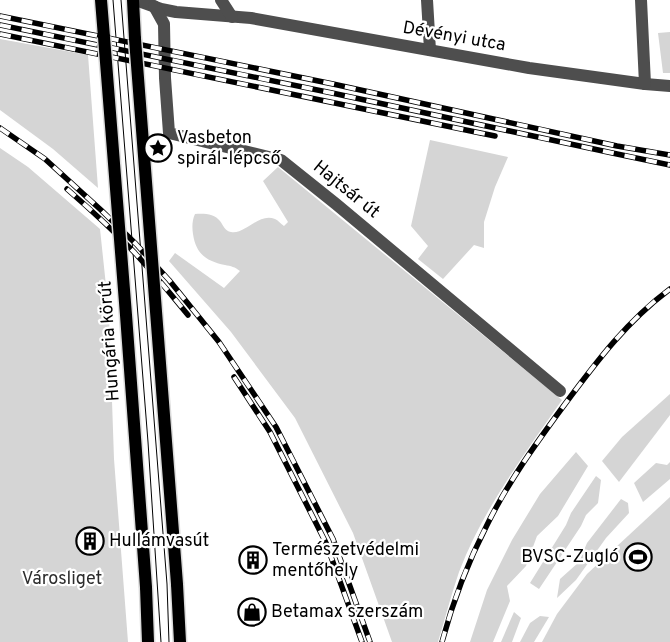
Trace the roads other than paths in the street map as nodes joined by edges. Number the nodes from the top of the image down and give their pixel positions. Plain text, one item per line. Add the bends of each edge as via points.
1 (101, 0) edge
2 (137, 0) edge
3 (221, 0) edge
4 (426, 0) edge
5 (641, 0) edge
6 (160, 3) edge
7 (176, 12) junction
8 (232, 17) junction
9 (164, 24) junction
10 (430, 50) junction
11 (645, 84) junction
12 (670, 86) edge
13 (560, 391) dead end
14 (148, 642) edge
15 (180, 642) edge

1 - 14 main road, Hungária körút, bridge
2 - 6 street, Dévényi utca
2 - 15 main road, bridge via 134,39
3 - 8 street
4 - 10 street
5 - 11 street
6 - 7 street, Dévényi utca
6 - 9 street, Hajtsár út
7 - 8 street, Dévényi utca
7 - 9 street
8 - 10 street, Dévényi utca
9 - 13 street, Hajtsár út via 169,133 281,160
10 - 11 street, Dévényi utca
11 - 12 street, Dévényi utca

